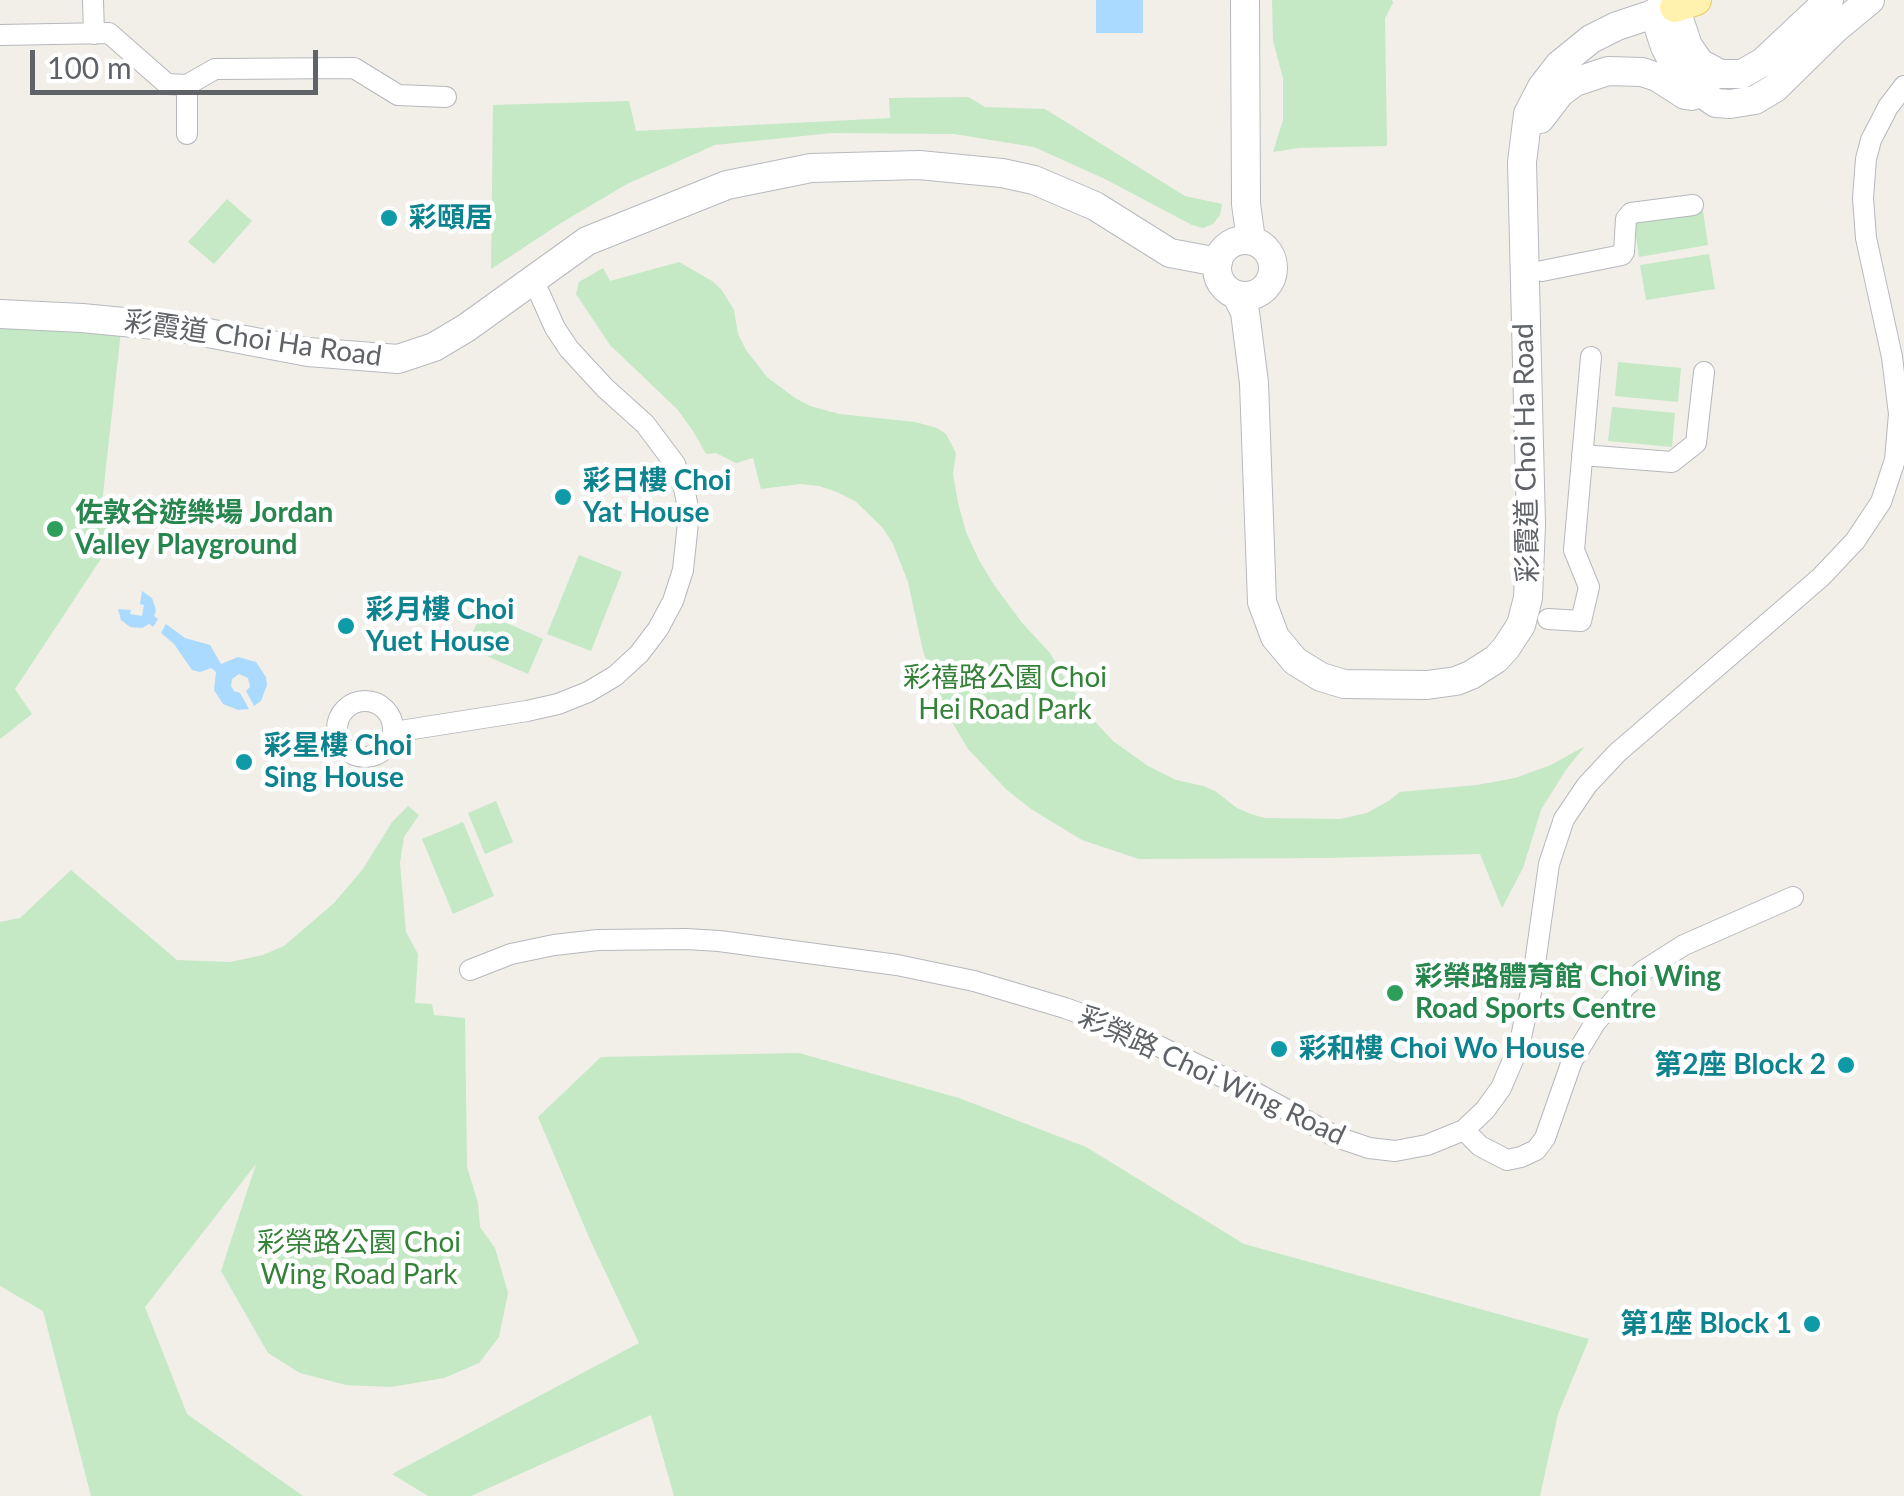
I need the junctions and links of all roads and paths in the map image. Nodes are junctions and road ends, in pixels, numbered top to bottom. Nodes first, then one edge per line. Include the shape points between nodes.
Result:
1 (94, 0) edge
2 (1245, 0) edge
3 (1829, 0) edge
4 (1870, 0) edge
5 (1675, 7) edge
6 (94, 34) junction
7 (0, 35) edge
8 (187, 86) junction
9 (1904, 86) edge
10 (446, 97) dead end
11 (1716, 103) junction
12 (187, 134) dead end
13 (1522, 162) junction
14 (1693, 205) dead end
15 (1251, 240) junction
16 (1218, 262) junction
17 (1542, 271) dead end
18 (533, 279) junction
19 (1238, 296) junction
20 (0, 314) edge
21 (1591, 357) dead end
22 (1704, 372) dead end
23 (1582, 455) junction
24 (1548, 619) dead end
25 (394, 732) dead end
26 (1793, 897) dead end
27 (470, 970) dead end
28 (1464, 1130) junction

1 - 6 street
2 - 15 street
3 - 5 street via 1762,62 1731,75 1693,56
4 - 11 street via 1766,94
5 - 11 street via 1665,47 1680,74
5 - 13 street, 彩霞道 Choi Ha Road via 1604,32 1559,65 1528,114
6 - 7 street
6 - 8 street via 109,34 167,84
8 - 10 street via 215,69 354,68 398,95
8 - 12 street
9 - 28 street, 彩榮路 Choi Wing Road via 1872,140 1862,198 1899,414 1895,460 1881,502 1821,578 1616,753 1564,819 1549,864 1519,1046 1500,1088
11 - 13 street via 1642,72 1588,76 1548,106
13 - 19 street, 彩霞道 Choi Ha Road via 1528,598 1506,648 1471,675 1427,685 1344,684 1295,661 1274,636 1262,602 1254,383
14 - 17 street via 1630,213 1622,255
15 - 16 street via 1230,244
15 - 19 street via 1267,249 1274,272 1261,292
16 - 18 street, 彩霞道 Choi Ha Road via 1170,252 1095,206 1034,180 941,167 844,167 727,185 587,242
16 - 19 street, 彩霞道 Choi Ha Road via 1219,280
18 - 20 street, 彩霞道 Choi Ha Road via 434,347 398,359 308,352 176,326
18 - 25 street via 569,350 645,424 675,464 688,513 683,570 658,629 639,654 588,692 558,704
21 - 23 street
22 - 23 street via 1696,443 1672,462
23 - 24 street via 1574,550 1589,587 1582,621
26 - 28 street via 1694,940 1626,986 1572,1061 1536,1150 1507,1160
27 - 28 street, 彩榮路 Choi Wing Road via 554,945 633,939 718,941 897,965 974,981 1123,1029 1369,1148 1427,1145

